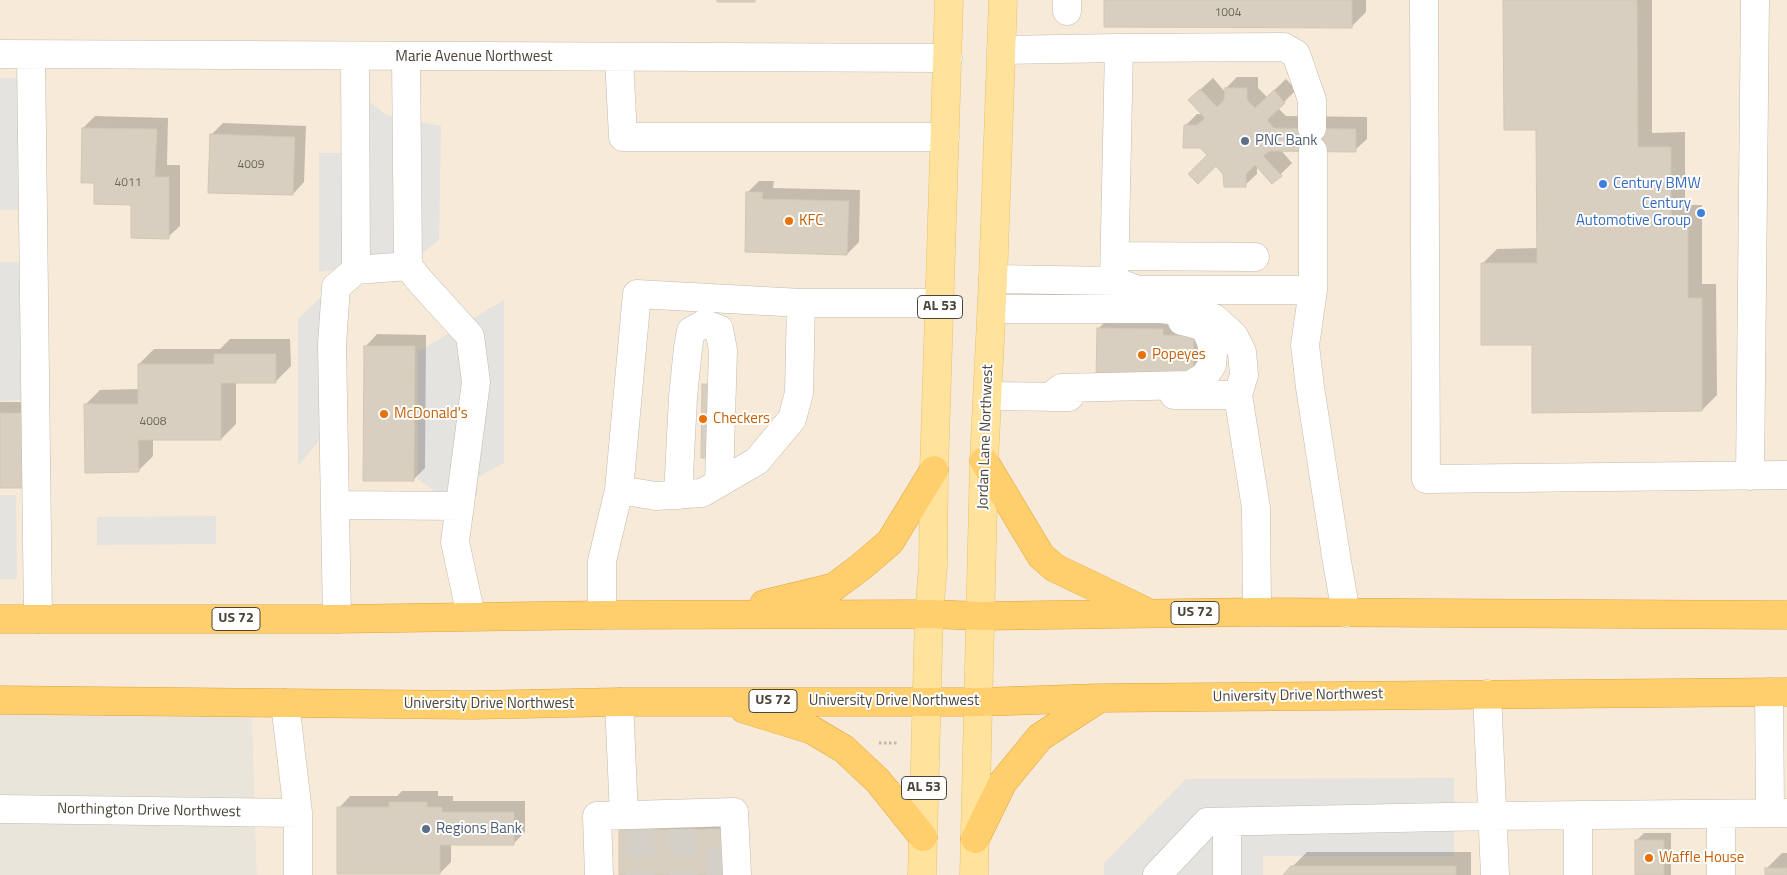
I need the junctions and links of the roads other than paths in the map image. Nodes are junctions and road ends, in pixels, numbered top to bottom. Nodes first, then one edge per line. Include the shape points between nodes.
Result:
1 (949, 0) edge
2 (1003, 0) edge
3 (1424, 0) edge
4 (1756, 0) edge
5 (1120, 48) junction
6 (1001, 50) junction
7 (0, 54) edge
8 (31, 54) junction
9 (355, 56) junction
10 (406, 56) junction
11 (619, 58) junction
12 (948, 58) junction
13 (945, 137) junction
14 (1256, 257) dead end
15 (408, 266) junction
16 (1114, 268) junction
17 (356, 270) junction
18 (993, 279) junction
19 (1313, 290) junction
20 (706, 298) junction
21 (801, 303) junction
22 (940, 303) junction
23 (1037, 308) junction
24 (992, 309) junction
25 (704, 324) junction
26 (1238, 395) junction
27 (988, 396) junction
28 (1050, 397) junction
29 (984, 461) junction
30 (934, 470) junction
31 (1787, 475) edge
32 (1750, 476) junction
33 (719, 483) junction
34 (619, 490) junction
35 (678, 494) junction
36 (335, 505) junction
37 (460, 506) junction
38 (1257, 612) junction
39 (1149, 613) junction
40 (1346, 613) junction
41 (929, 614) junction
42 (1787, 614) edge
43 (602, 615) junction
44 (723, 615) junction
45 (471, 616) junction
46 (981, 616) junction
47 (0, 619) edge
48 (38, 619) junction
49 (338, 619) junction
50 (1778, 692) edge
51 (1487, 694) junction
52 (1100, 698) junction
53 (0, 700) edge
54 (927, 701) junction
55 (619, 702) junction
56 (718, 702) junction
57 (979, 702) junction
58 (285, 704) junction
59 (0, 809) edge
60 (298, 813) junction
61 (1778, 813) edge
62 (1721, 814) junction
63 (1578, 815) junction
64 (1492, 816) junction
65 (635, 820) junction
66 (1227, 822) junction
67 (923, 836) junction
68 (975, 839) junction
69 (298, 875) edge
70 (598, 875) edge
71 (737, 875) edge
72 (922, 875) edge
73 (974, 875) edge
74 (1157, 875) edge
75 (1227, 875) edge
76 (1495, 875) edge
77 (1578, 875) edge
78 (1721, 875) edge

1 - 12 main road, AL 53
2 - 6 main road, Jordan Lane Northwest
3 - 32 street via 1426,479
4 - 32 street
5 - 6 street
5 - 16 street
5 - 19 street via 1284,47 1296,54 1312,100
6 - 18 main road, Jordan Lane Northwest
7 - 8 street, Marie Avenue Northwest
8 - 9 street, Marie Avenue Northwest
8 - 48 street
9 - 10 street, Marie Avenue Northwest
9 - 17 street
10 - 11 street, Marie Avenue Northwest
10 - 15 street
11 - 12 street, Marie Avenue Northwest
11 - 13 street via 623,137
12 - 13 main road, AL 53
13 - 22 main road, AL 53
14 - 16 street
15 - 17 street
15 - 37 street via 470,336 476,382
16 - 18 street
16 - 19 street via 1138,290
17 - 36 street via 336,286 332,344
18 - 24 main road, Jordan Lane Northwest
19 - 40 street via 1305,345
20 - 21 street
20 - 25 street
20 - 34 street via 637,294
21 - 22 street
21 - 33 street via 799,393 792,419 757,461
22 - 30 main road, AL 53
23 - 24 street
23 - 26 street via 1161,309 1214,318 1234,336 1242,352 1244,375
23 - 28 street via 1058,320 1183,321 1206,330 1213,354 1212,365 1204,377 1190,386 1061,388
24 - 27 main road, Jordan Lane Northwest
25 - 33 street via 718,329 723,350
25 - 35 street via 691,331 688,348
26 - 28 street
26 - 38 street via 1256,508
27 - 28 street
27 - 29 main road, Jordan Lane Northwest
29 - 39 highway via 1040,556 1055,568
29 - 46 main road, Jordan Lane Northwest
30 - 41 main road, AL 53
30 - 44 highway via 890,542 834,587
31 - 32 street
33 - 35 street via 702,493
34 - 35 street via 656,496
34 - 43 street via 602,561
36 - 37 street
36 - 49 street
37 - 45 street via 455,542
38 - 39 highway, US 72
38 - 40 highway, US 72
39 - 46 highway, US 72
40 - 42 highway, US 72
41 - 44 highway, US 72
41 - 46 highway, US 72
41 - 54 main road, AL 53
43 - 44 highway, US 72
43 - 45 highway, US 72
45 - 49 highway, US 72
46 - 57 main road, Jordan Lane Northwest
47 - 48 highway, US 72
48 - 49 highway, US 72
50 - 51 highway, University Drive Northwest / US 72
50 - 61 street
51 - 52 highway, University Drive Northwest / US 72
51 - 64 street
52 - 57 highway, University Drive Northwest / US 72
52 - 68 highway via 1040,737 1003,782
53 - 58 highway, University Drive Northwest / US 72
54 - 56 highway, University Drive Northwest / US 72
54 - 57 highway, University Drive Northwest / US 72
54 - 67 main road, AL 53
55 - 56 highway, University Drive Northwest / US 72
55 - 58 highway, University Drive Northwest / US 72
55 - 65 street
56 - 67 highway via 812,730 844,749 878,781
57 - 68 main road, Jordan Lane Northwest
58 - 60 street
59 - 60 street, Northington Drive Northwest
60 - 69 street
61 - 62 street
62 - 63 street
62 - 78 street
63 - 64 street
63 - 77 street
64 - 66 street
64 - 76 street
65 - 70 street via 597,816
65 - 71 street via 720,820 734,812
66 - 74 street via 1207,822
66 - 75 street
67 - 72 main road, AL 53
68 - 73 main road, Jordan Lane Northwest

